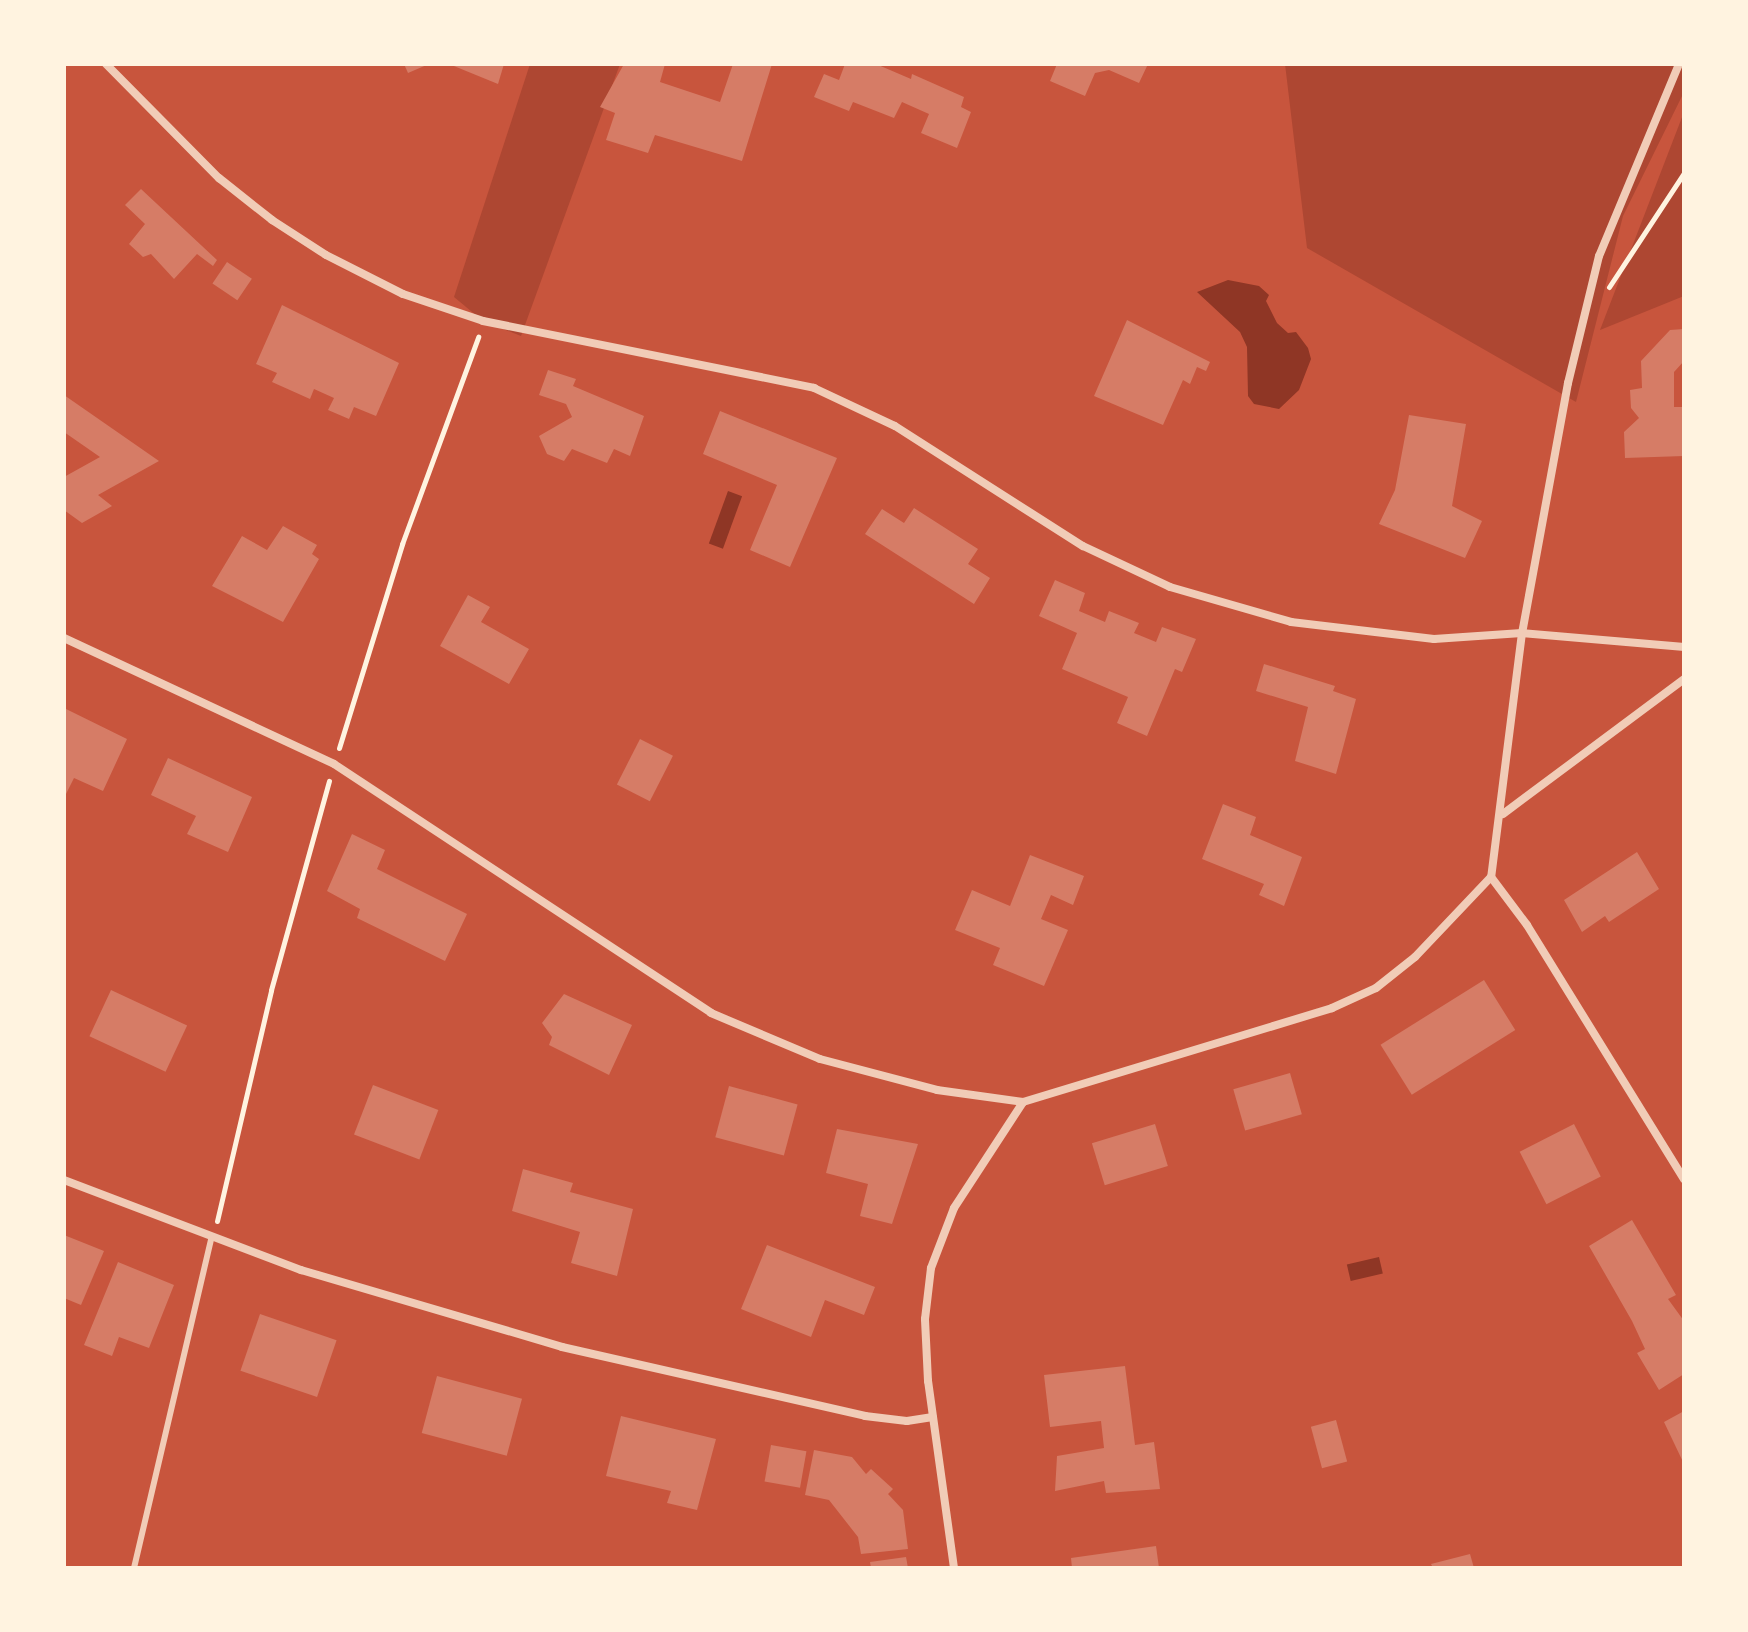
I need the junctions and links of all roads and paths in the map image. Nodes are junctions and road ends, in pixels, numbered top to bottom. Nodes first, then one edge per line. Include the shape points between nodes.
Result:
1 (106, 64) edge
2 (1679, 64) edge
3 (1684, 173) edge
4 (1585, 310) junction
5 (1522, 633) junction
6 (64, 638) edge
7 (1684, 647) edge
8 (1684, 679) edge
9 (1503, 814) junction
10 (1491, 877) junction
11 (1023, 1102) junction
12 (1684, 1179) edge
13 (64, 1180) edge
14 (211, 1239) junction
15 (933, 1417) junction
16 (134, 1568) edge
17 (954, 1568) edge

1 - 5 street via 219,178 272,220 403,294 483,321 775,376 814,388 895,426 1083,546 1208,600 1291,622 1434,639
2 - 4 street via 1624,190
3 - 4 path via 1616,281
4 - 5 street
5 - 7 street
5 - 9 street
6 - 11 street via 334,764 711,1013 820,1059 937,1090
8 - 9 street
9 - 10 street
10 - 11 street via 1415,957 1376,988 1332,1008
10 - 12 street via 1527,925
11 - 15 street via 954,1208 931,1268 925,1319
13 - 14 street
14 - 15 street via 385,1297 562,1347 865,1416
14 - 16 lane
15 - 17 street

